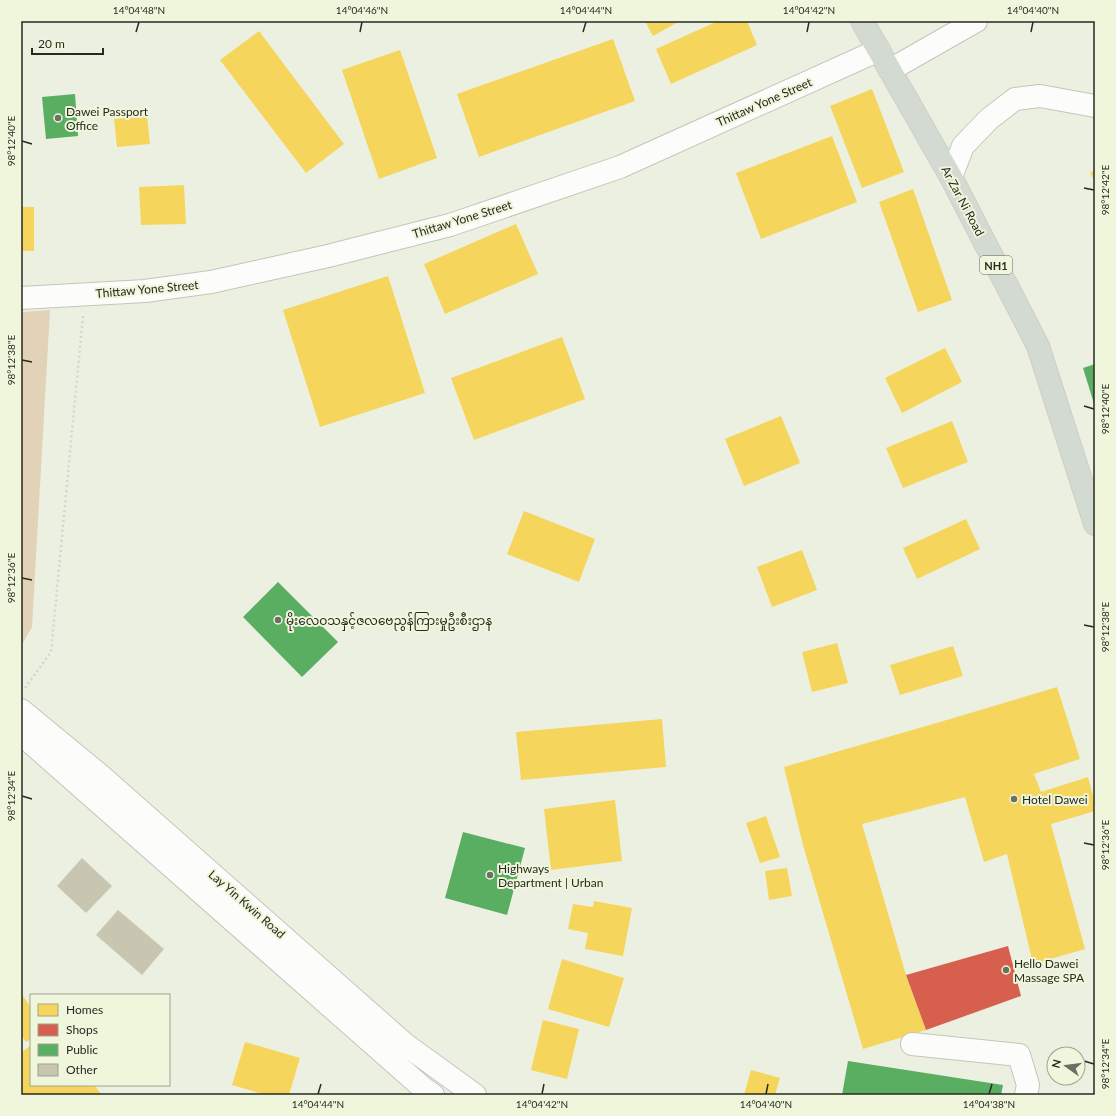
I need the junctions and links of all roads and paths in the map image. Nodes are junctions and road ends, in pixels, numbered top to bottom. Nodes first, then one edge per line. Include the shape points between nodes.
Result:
1 (862, 21) edge
2 (976, 21) edge
3 (879, 50) junction
4 (890, 70) junction
5 (1095, 106) edge
6 (951, 177) junction
7 (85, 294) junction
8 (21, 298) edge
9 (1095, 524) edge
10 (21, 693) edge
11 (21, 710) edge
12 (21, 734) edge
13 (912, 1044) dead end
14 (433, 1095) edge
15 (475, 1095) edge
16 (1026, 1095) edge

1 - 3 highway, Ar Zar Ni Road / NH1
2 - 4 street
3 - 4 highway, Ar Zar Ni Road / NH1
3 - 7 street, Thittaw Yone Street via 620,167 450,225 211,282 145,291
4 - 6 highway, Ar Zar Ni Road / NH1
5 - 6 street via 1040,96 1015,99 963,146
6 - 9 highway, Ar Zar Ni Road / NH1 via 1038,346
7 - 8 street, Thittaw Yone Street
7 - 10 path via 51,652
11 - 15 street, Lay Yin Kwin Road via 100,775 406,1045
12 - 14 street, Lay Yin Kwin Road via 360,1034
13 - 16 street via 1019,1055 1028,1085

